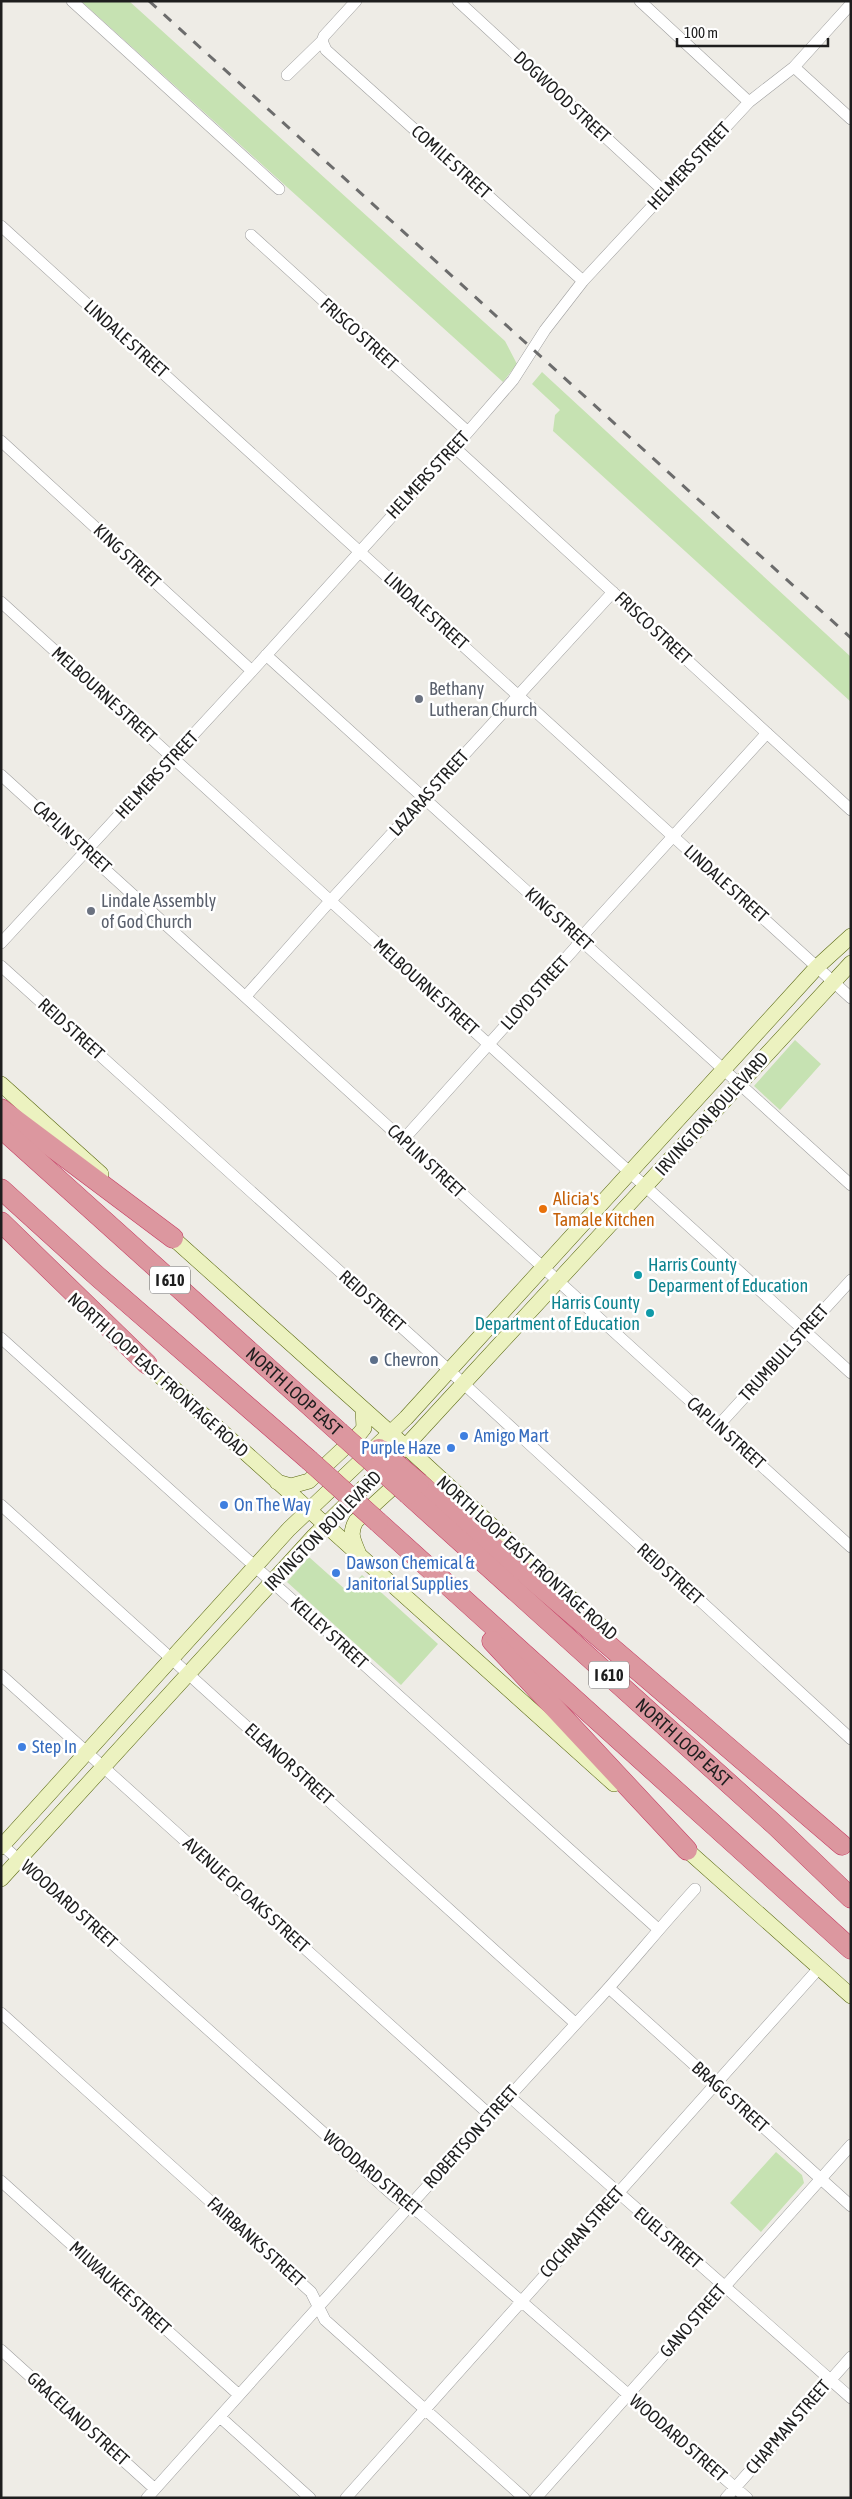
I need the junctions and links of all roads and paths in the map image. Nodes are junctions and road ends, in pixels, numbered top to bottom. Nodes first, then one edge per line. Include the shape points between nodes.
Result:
1 (72, 1) edge
2 (356, 1) edge
3 (458, 1) edge
4 (640, 1) edge
5 (851, 4) edge
6 (322, 41) junction
7 (794, 67) junction
8 (287, 76) dead end
9 (749, 102) junction
10 (851, 119) edge
11 (279, 189) dead end
12 (666, 192) junction
13 (1, 226) edge
14 (252, 235) dead end
15 (583, 280) junction
16 (468, 432) junction
17 (1, 441) edge
18 (454, 447) junction
19 (359, 550) junction
20 (613, 592) junction
21 (1, 602) edge
22 (266, 655) junction
23 (252, 671) junction
24 (518, 694) junction
25 (767, 733) junction
26 (173, 757) junction
27 (1, 775) edge
28 (425, 798) junction
29 (851, 810) edge
30 (673, 836) junction
31 (87, 851) junction
32 (330, 901) junction
33 (851, 936) edge
34 (581, 939) junction
35 (1, 943) edge
36 (851, 963) edge
37 (1, 966) edge
38 (817, 967) junction
39 (832, 981) junction
40 (246, 996) junction
41 (851, 998) edge
42 (490, 1044) junction
43 (724, 1070) junction
44 (1, 1084) edge
45 (740, 1084) junction
46 (1, 1109) edge
47 (1, 1128) edge
48 (403, 1140) junction
49 (631, 1173) junction
50 (851, 1185) edge
51 (646, 1188) junction
52 (1, 1189) edge
53 (1, 1222) edge
54 (1, 1234) edge
55 (173, 1238) junction
56 (544, 1269) junction
57 (851, 1280) edge
58 (558, 1282) junction
59 (804, 1331) junction
60 (1, 1338) edge
61 (147, 1364) junction
62 (449, 1371) junction
63 (851, 1374) edge
64 (463, 1385) junction
65 (351, 1421) junction
66 (718, 1426) junction
67 (390, 1433) junction
68 (406, 1447) junction
69 (441, 1480) junction
70 (278, 1482) junction
71 (414, 1489) junction
72 (1, 1505) edge
73 (309, 1511) junction
74 (326, 1525) junction
75 (399, 1540) junction
76 (851, 1547) edge
77 (360, 1556) junction
78 (256, 1567) junction
79 (272, 1582) junction
80 (172, 1659) junction
81 (188, 1674) junction
82 (1, 1675) edge
83 (851, 1739) edge
84 (87, 1753) junction
85 (104, 1767) junction
86 (776, 1826) junction
87 (2, 1845) edge
88 (846, 1849) edge
89 (687, 1850) junction
90 (19, 1860) junction
91 (1, 1879) edge
92 (851, 1883) edge
93 (695, 1889) dead end
94 (851, 1898) edge
95 (826, 1926) junction
96 (658, 1929) junction
97 (851, 1949) edge
98 (851, 1959) edge
99 (820, 1967) junction
100 (609, 1988) junction
101 (851, 1996) edge
102 (1, 2012) edge
103 (575, 2023) junction
104 (715, 2083) junction
105 (509, 2096) junction
106 (491, 2116) junction
107 (851, 2145) edge
108 (820, 2179) junction
109 (1, 2181) edge
110 (617, 2193) junction
111 (409, 2206) junction
112 (851, 2206) edge
113 (724, 2287) junction
114 (520, 2300) junction
115 (317, 2307) junction
116 (1, 2350) edge
117 (851, 2357) edge
118 (831, 2379) junction
119 (239, 2395) junction
120 (628, 2395) junction
121 (851, 2398) edge
122 (424, 2409) junction
123 (220, 2416) junction
124 (735, 2488) junction
125 (151, 2493) edge
126 (310, 2498) edge
127 (346, 2498) edge
128 (524, 2498) edge
129 (536, 2498) edge
130 (726, 2498) edge
131 (747, 2498) edge

1 - 11 street
2 - 6 street
3 - 12 street, DOGWOOD STREET
4 - 9 street
5 - 7 street, HELMERS STREET
6 - 8 street
6 - 15 street, COMILE STREET via 326,50
7 - 9 street, HELMERS STREET
7 - 10 street
9 - 12 street, HELMERS STREET
12 - 15 street, HELMERS STREET
13 - 19 street, LINDALE STREET
14 - 16 street, FRISCO STREET
15 - 16 street, HELMERS STREET via 513,380
16 - 18 street, HELMERS STREET
17 - 23 street, KING STREET
18 - 19 street, HELMERS STREET
18 - 20 street, FRISCO STREET
19 - 22 street, HELMERS STREET
19 - 24 street, LINDALE STREET
20 - 24 street, LAZARAS STREET
20 - 25 street, FRISCO STREET
21 - 26 street, MELBOURNE STREET
22 - 23 street, HELMERS STREET
22 - 28 street, KING STREET
23 - 26 street, HELMERS STREET
24 - 28 street, LAZARAS STREET
24 - 30 street, LINDALE STREET
25 - 29 street, FRISCO STREET
25 - 30 street, LLOYD STREET
26 - 31 street, HELMERS STREET
26 - 32 street, MELBOURNE STREET
27 - 31 street, CAPLIN STREET
28 - 32 street, LAZARAS STREET
28 - 34 street, KING STREET
30 - 34 street, LLOYD STREET
30 - 38 street, LINDALE STREET
31 - 35 street, HELMERS STREET
31 - 40 street, CAPLIN STREET
32 - 40 street, LAZARAS STREET
32 - 42 street, MELBOURNE STREET
33 - 38 main road, IRVINGTON BOULEVARD
34 - 42 street, LLOYD STREET
34 - 43 street, KING STREET
36 - 39 main road, IRVINGTON BOULEVARD
37 - 62 street, REID STREET
38 - 39 street, LINDALE STREET
38 - 43 main road, IRVINGTON BOULEVARD
39 - 41 street, LINDALE STREET
39 - 45 main road, IRVINGTON BOULEVARD
40 - 48 street, CAPLIN STREET
42 - 48 street, LLOYD STREET
42 - 49 street, MELBOURNE STREET
43 - 45 street, KING STREET
43 - 49 main road, IRVINGTON BOULEVARD
44 - 55 main road, NORTH LOOP EAST FRONTAGE ROAD
45 - 50 street, KING STREET
45 - 51 main road, IRVINGTON BOULEVARD
46 - 55 highway
47 - 65 highway, NORTH LOOP EAST / I 610 via 309,1406
48 - 56 street, CAPLIN STREET
49 - 51 street, MELBOURNE STREET
49 - 56 main road, IRVINGTON BOULEVARD
51 - 58 main road, IRVINGTON BOULEVARD
51 - 59 street, MELBOURNE STREET
52 - 75 highway, I 610, bridge
53 - 61 highway
54 - 61 main road, NORTH LOOP EAST FRONTAGE ROAD
55 - 65 main road, NORTH LOOP EAST FRONTAGE ROAD
56 - 58 street, CAPLIN STREET
56 - 62 main road, IRVINGTON BOULEVARD
57 - 59 street, TRUMBULL STREET
58 - 64 main road, IRVINGTON BOULEVARD
58 - 66 street, CAPLIN STREET
59 - 63 street, MELBOURNE STREET
59 - 66 street, TRUMBULL STREET
60 - 78 street, KELLEY STREET
61 - 70 main road, NORTH LOOP EAST FRONTAGE ROAD
62 - 64 street, REID STREET
62 - 67 main road, IRVINGTON BOULEVARD
64 - 68 main road, IRVINGTON BOULEVARD
64 - 83 street, REID STREET
65 - 67 main road, NORTH LOOP EAST FRONTAGE ROAD
65 - 70 main road via 364,1428 309,1481 291,1486
65 - 71 highway, NORTH LOOP EAST / I 610, bridge
66 - 76 street, CAPLIN STREET
67 - 68 main road, NORTH LOOP EAST FRONTAGE ROAD
67 - 73 main road, IRVINGTON BOULEVARD
68 - 69 main road, NORTH LOOP EAST FRONTAGE ROAD
68 - 74 main road, IRVINGTON BOULEVARD
69 - 77 main road via 424,1472 406,1475 356,1521 351,1530
69 - 88 main road, NORTH LOOP EAST FRONTAGE ROAD
70 - 73 main road, NORTH LOOP EAST FRONTAGE ROAD
71 - 86 highway, NORTH LOOP EAST / I 610
71 - 88 highway
72 - 80 street, ELEANOR STREET
73 - 74 main road, NORTH LOOP EAST FRONTAGE ROAD
73 - 78 main road, IRVINGTON BOULEVARD
74 - 77 main road, NORTH LOOP EAST FRONTAGE ROAD
74 - 79 main road, IRVINGTON BOULEVARD
75 - 89 highway
75 - 95 highway, I 610
77 - 89 main road, NORTH LOOP EAST FRONTAGE ROAD
78 - 79 street, KELLEY STREET
78 - 80 main road, IRVINGTON BOULEVARD
79 - 81 main road, IRVINGTON BOULEVARD
79 - 96 street, KELLEY STREET
80 - 81 street, ELEANOR STREET
80 - 84 main road, IRVINGTON BOULEVARD
81 - 85 main road, IRVINGTON BOULEVARD
81 - 103 street, ELEANOR STREET
82 - 84 street, AVENUE OF OAKS STREET
84 - 85 street, AVENUE OF OAKS STREET
84 - 87 main road, IRVINGTON BOULEVARD
85 - 90 main road, IRVINGTON BOULEVARD
85 - 106 street, AVENUE OF OAKS STREET
86 - 92 highway
86 - 94 highway, NORTH LOOP EAST / I 610
87 - 90 street, WOODARD STREET
89 - 99 main road, NORTH LOOP EAST FRONTAGE ROAD
90 - 91 main road, IRVINGTON BOULEVARD
90 - 111 street, WOODARD STREET via 395,2197
93 - 96 street, ROBERTSON STREET
95 - 97 highway, I 610
95 - 98 highway
96 - 100 street, ROBERTSON STREET
99 - 101 main road, NORTH LOOP EAST FRONTAGE ROAD
99 - 104 street, COCHRAN STREET
100 - 103 street, ROBERTSON STREET
100 - 104 street, BRAGG STREET
102 - 115 street, FAIRBANKS STREET via 311,2292
103 - 105 street, ROBERTSON STREET
104 - 108 street, BRAGG STREET
104 - 110 street, COCHRAN STREET
105 - 106 street, ROBERTSON STREET
105 - 110 street, EUEL STREET
106 - 111 street, ROBERTSON STREET
107 - 108 street, GANO STREET
108 - 112 street, BRAGG STREET
108 - 113 street, GANO STREET
109 - 119 street, MILWAUKEE STREET
110 - 113 street, EUEL STREET
110 - 114 street, COCHRAN STREET
111 - 114 street, WOODARD STREET
111 - 115 street, ROBERTSON STREET
113 - 118 street, EUEL STREET
113 - 120 street, GANO STREET
114 - 120 street, WOODARD STREET
114 - 122 street, COCHRAN STREET
115 - 119 street, ROBERTSON STREET
115 - 122 street, FAIRBANKS STREET via 325,2320
116 - 125 street, GRACELAND STREET
117 - 118 street, CHAPMAN STREET
118 - 121 street, EUEL STREET
118 - 124 street, CHAPMAN STREET
119 - 123 street, ROBERTSON STREET
120 - 124 street, WOODARD STREET
120 - 129 street, GANO STREET
122 - 127 street, COCHRAN STREET
122 - 128 street, FAIRBANKS STREET
123 - 125 street, ROBERTSON STREET
123 - 126 street
124 - 130 street, CHAPMAN STREET
124 - 131 street, WOODARD STREET

